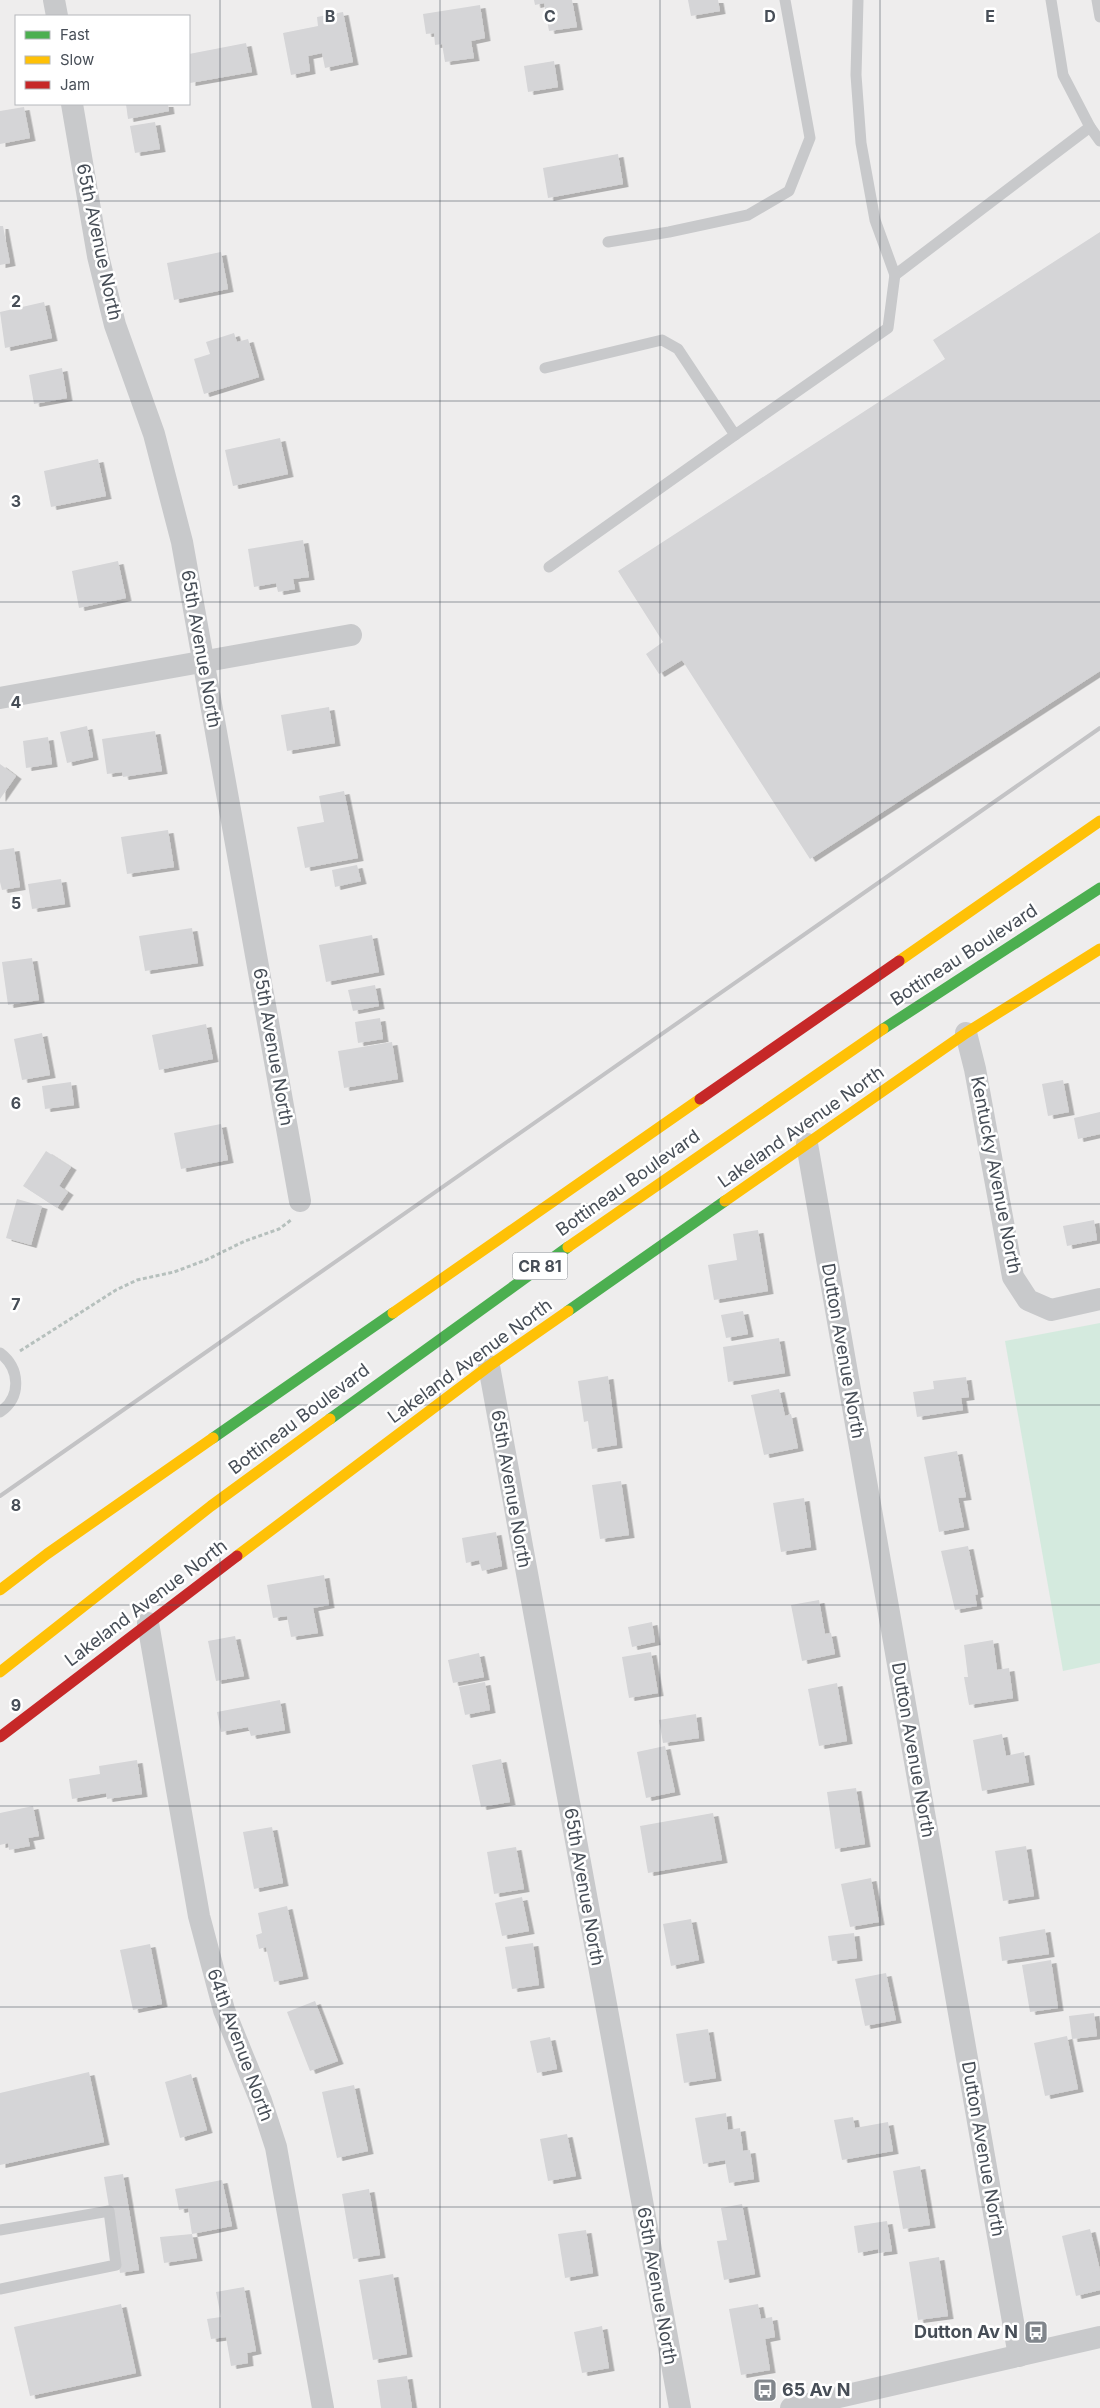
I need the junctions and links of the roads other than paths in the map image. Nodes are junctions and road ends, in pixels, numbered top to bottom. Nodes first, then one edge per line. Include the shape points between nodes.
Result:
1 (54, 0) edge
2 (785, 0) edge
3 (858, 0) edge
4 (1051, 0) edge
5 (1097, 0) edge
6 (57, 15) edge
7 (1100, 17) edge
8 (72, 105) edge
9 (1090, 127) junction
10 (1100, 141) edge
11 (608, 242) dead end
12 (895, 274) junction
13 (545, 368) dead end
14 (734, 435) junction
15 (549, 568) dead end
16 (351, 635) dead end
17 (204, 662) junction
18 (0, 698) edge
19 (1100, 821) edge
20 (1100, 888) edge
21 (1100, 949) edge
22 (966, 1033) junction
23 (807, 1144) junction
24 (300, 1201) road end
25 (1100, 1299) edge
26 (4, 1356) edge
27 (489, 1366) junction
28 (0, 1412) edge
29 (0, 1590) edge
30 (148, 1623) junction
31 (0, 1672) edge
32 (0, 1738) edge
33 (0, 2230) edge
34 (0, 2288) edge
35 (1100, 2337) edge
36 (1019, 2356) junction
37 (323, 2408) edge
38 (680, 2408) edge
39 (791, 2408) edge

1 - 6 street
2 - 11 lane via 810,138 789,192 748,215
3 - 12 lane via 856,76 861,143 874,220
4 - 9 lane via 1063,75
5 - 7 lane
8 - 17 street, 65th Avenue North via 98,256 116,325 169,484
9 - 10 lane
9 - 12 lane
12 - 14 lane via 888,328
13 - 14 lane via 662,340 678,349
14 - 15 lane
16 - 17 street
17 - 18 street
17 - 24 street, 65th Avenue North
19 - 29 main road, Bottineau Boulevard / CR 81 via 47,1554
20 - 31 main road, Bottineau Boulevard / CR 81 via 884,1028 496,1297 211,1506
21 - 22 main road, Lakeland Avenue North
22 - 23 main road, Lakeland Avenue North
22 - 25 street, Kentucky Avenue North via 1013,1277 1028,1300 1051,1310
23 - 27 main road, Lakeland Avenue North
23 - 36 street, Dutton Avenue North
26 - 28 lane via 16,1378 16,1393 7,1408
27 - 30 main road, Lakeland Avenue North
27 - 38 street, 65th Avenue North
30 - 32 main road, Lakeland Avenue North
30 - 37 street, 64th Avenue North via 199,1916 224,2010 276,2147
33 - 34 lane via 109,2211 116,2265
35 - 36 street
36 - 39 street

